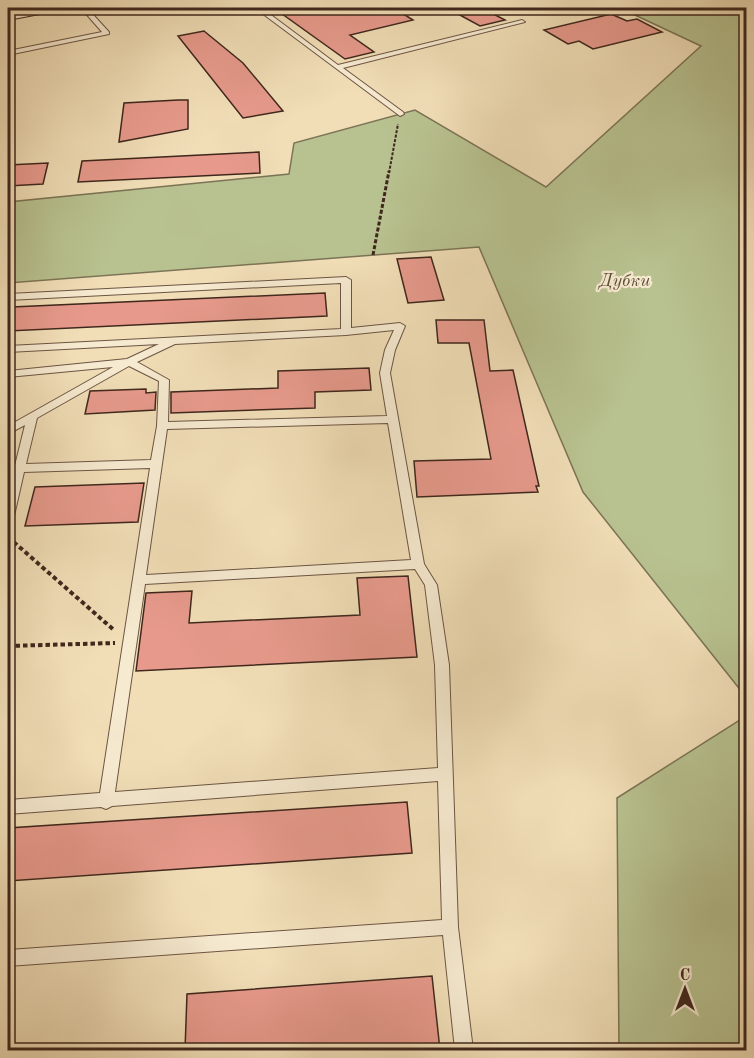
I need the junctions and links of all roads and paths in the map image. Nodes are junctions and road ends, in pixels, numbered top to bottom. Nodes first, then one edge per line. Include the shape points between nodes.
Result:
1 (44, 8) edge
2 (84, 8) edge
3 (277, 8) edge
4 (261, 9) edge
5 (8, 15) edge
6 (522, 22) dead end
7 (8, 53) edge
8 (337, 67) junction
9 (400, 114) joint
10 (373, 255) dead end
11 (8, 297) edge
12 (346, 332) junction
13 (177, 340) junction
14 (8, 349) edge
15 (129, 362) junction
16 (8, 374) edge
17 (32, 417) junction
18 (394, 418) junction
19 (162, 426) junction
20 (8, 430) edge
21 (156, 464) junction
22 (19, 468) junction
23 (8, 516) edge
24 (8, 537) edge
25 (418, 564) junction
26 (139, 580) junction
27 (130, 643) junction
28 (8, 646) edge
29 (444, 774) junction
30 (106, 802) junction
31 (8, 807) edge
32 (450, 927) junction
33 (8, 958) edge
34 (464, 1050) edge

1 - 5 street
2 - 7 lane via 107,33
3 - 4 lane
4 - 8 lane
6 - 8 lane
8 - 9 lane
9 - 10 path
11 - 12 lane via 346,280
12 - 13 lane
12 - 18 lane via 400,326 385,373
13 - 14 lane
13 - 15 lane
15 - 16 lane
15 - 17 lane
15 - 19 lane via 164,380
17 - 20 lane
17 - 22 lane
18 - 19 lane
18 - 25 lane
19 - 21 lane
21 - 22 lane
21 - 26 lane
22 - 23 lane
24 - 27 path
25 - 26 lane
25 - 29 lane via 431,585 442,665
26 - 27 lane
27 - 28 path
27 - 30 lane
29 - 30 lane
29 - 32 lane
30 - 31 lane
32 - 33 lane
32 - 34 lane

